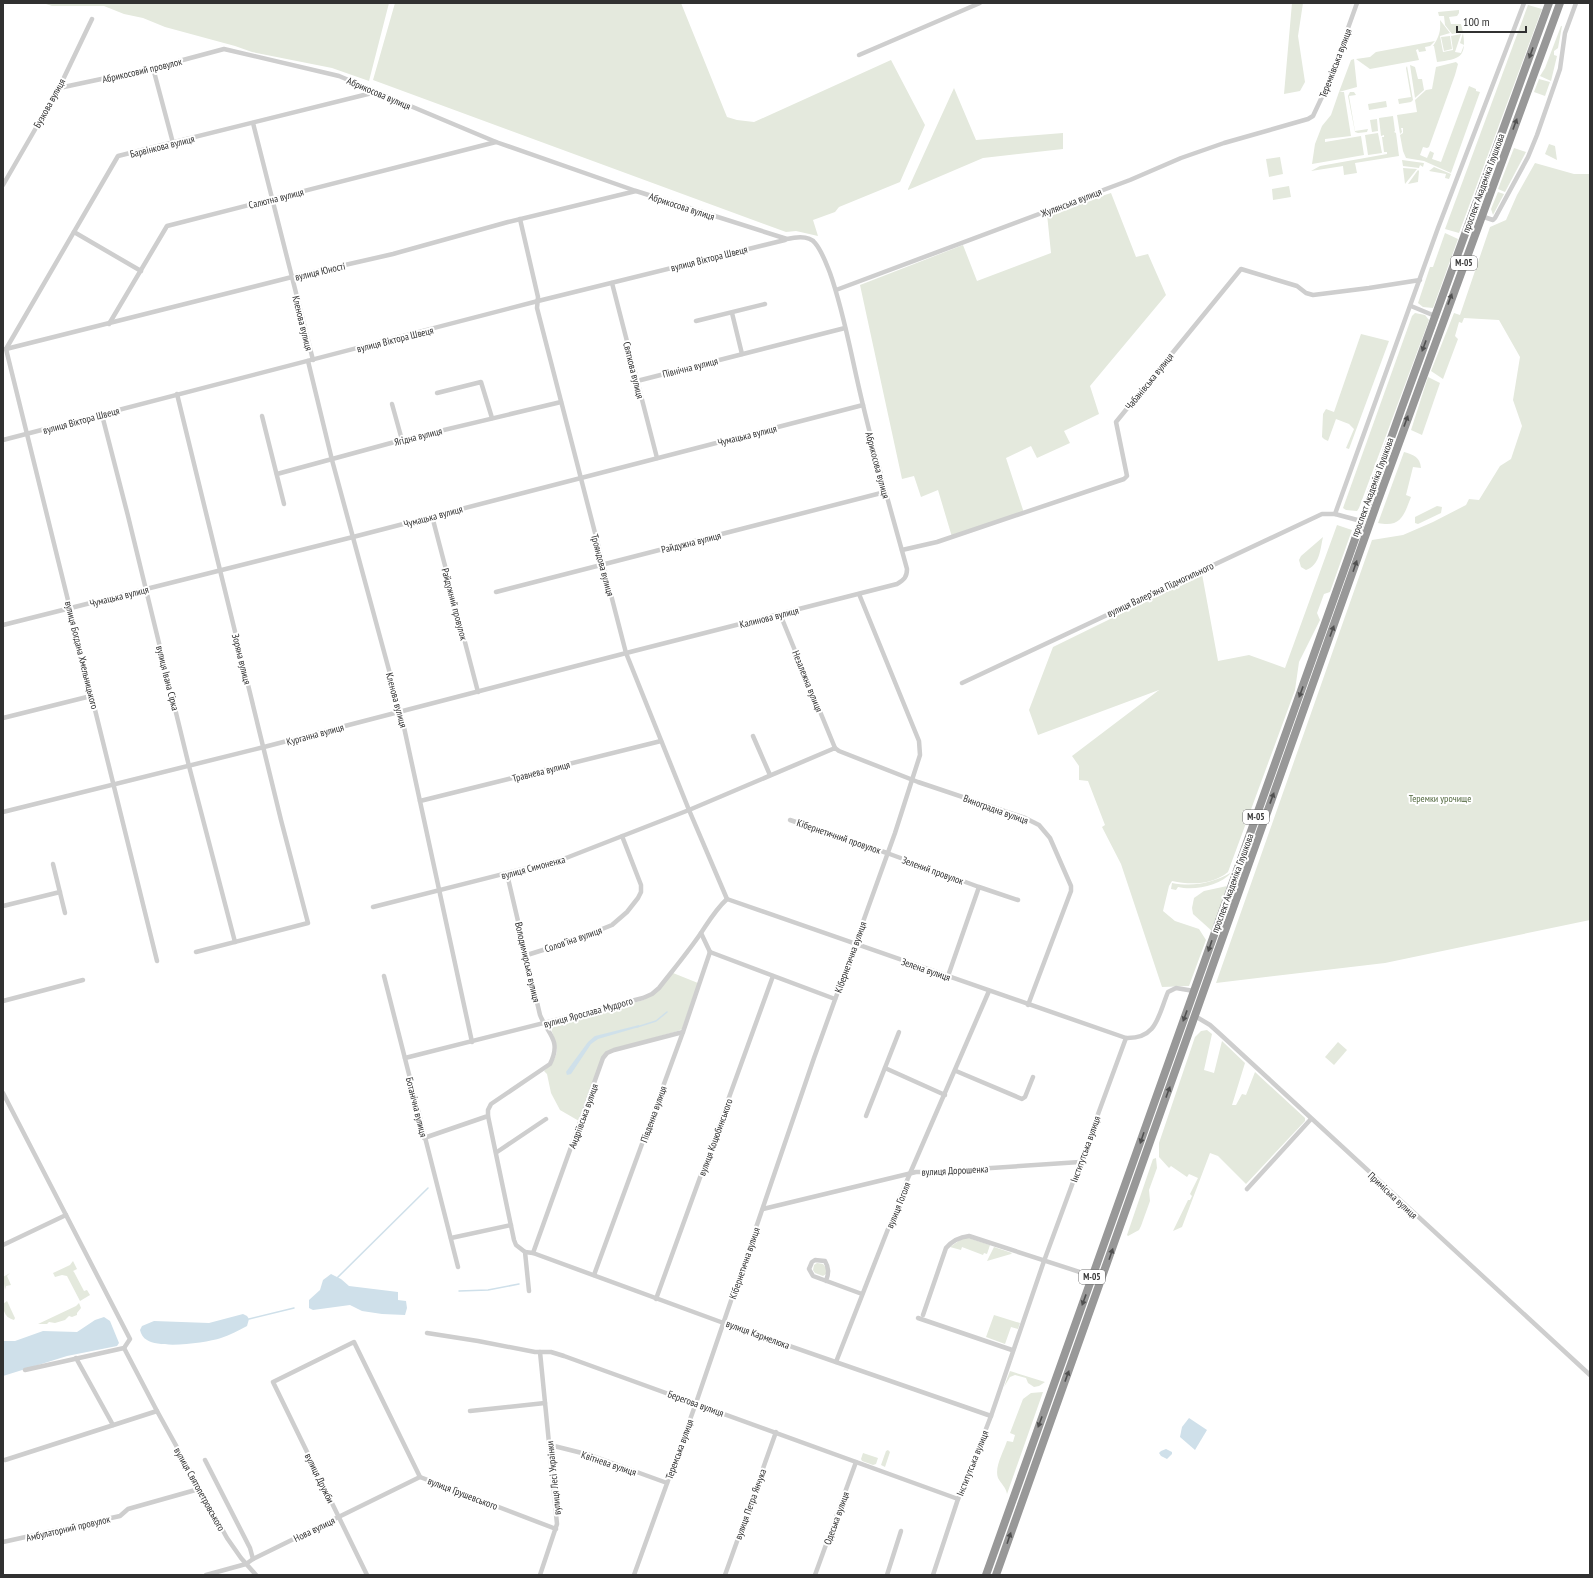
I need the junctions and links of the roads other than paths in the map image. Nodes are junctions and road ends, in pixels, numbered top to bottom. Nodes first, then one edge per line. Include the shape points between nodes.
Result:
1 (980, 3) edge
2 (1357, 3) edge
3 (1524, 3) edge
4 (1550, 3) edge
5 (1560, 3) edge
6 (1576, 3) edge
7 (92, 18) dead end
8 (224, 49) joint
9 (859, 55) dead end
10 (153, 68) junction
11 (59, 88) junction
12 (376, 92) junction
13 (1308, 119) joint
14 (253, 123) junction
15 (496, 142) junction
16 (173, 143) junction
17 (3, 185) edge
18 (636, 191) junction
19 (271, 199) junction
20 (1481, 216) junction
21 (520, 219) junction
22 (74, 232) junction
23 (787, 239) junction
24 (141, 272) junction
25 (292, 277) junction
26 (1420, 280) junction
27 (612, 283) junction
28 (836, 290) junction
29 (538, 301) junction
30 (765, 304) dead end
31 (1411, 306) junction
32 (732, 312) junction
33 (1435, 316) junction
34 (696, 321) dead end
35 (109, 324) junction
36 (845, 328) junction
37 (4, 350) edge
38 (742, 354) junction
39 (311, 361) junction
40 (637, 381) junction
41 (437, 393) dead end
42 (177, 394) junction
43 (561, 402) junction
44 (392, 404) dead end
45 (863, 405) junction
46 (102, 414) junction
47 (262, 416) dead end
48 (492, 418) junction
49 (27, 434) junction
50 (3, 440) edge
51 (402, 440) junction
52 (657, 458) junction
53 (332, 460) junction
54 (277, 474) junction
55 (580, 478) junction
56 (885, 492) junction
57 (284, 504) dead end
58 (1335, 514) junction
59 (432, 516) junction
60 (1361, 521) junction
61 (353, 537) junction
62 (902, 550) junction
63 (603, 565) junction
64 (220, 571) junction
65 (907, 574) joint
66 (146, 590) junction
67 (496, 592) dead end
68 (859, 594) junction
69 (70, 608) junction
70 (780, 614) junction
71 (3, 625) edge
72 (626, 653) junction
73 (962, 682) dead end
74 (478, 692) junction
75 (91, 696) junction
76 (400, 711) junction
77 (3, 718) edge
78 (753, 736) dead end
79 (661, 741) junction
80 (264, 747) junction
81 (835, 748) junction
82 (189, 766) junction
83 (770, 775) junction
84 (912, 779) junction
85 (114, 784) junction
86 (420, 801) junction
87 (689, 810) junction
88 (3, 812) edge
89 (790, 820) dead end
90 (622, 836) junction
91 (887, 853) junction
92 (53, 864) dead end
93 (507, 874) junction
94 (979, 887) junction
95 (440, 890) junction
96 (60, 892) junction
97 (727, 899) junction
98 (1018, 900) dead end
99 (3, 906) edge
100 (372, 908) dead end
101 (65, 913) dead end
102 (701, 933) junction
103 (235, 942) junction
104 (856, 944) junction
105 (196, 952) dead end
106 (710, 952) junction
107 (527, 955) junction
108 (157, 961) dead end
109 (384, 976) dead end
110 (773, 976) junction
111 (948, 976) junction
112 (83, 980) dead end
113 (989, 991) junction
114 (1194, 991) junction
115 (835, 999) junction
116 (3, 1001) edge
117 (1028, 1005) junction
118 (1196, 1016) junction
119 (545, 1023) junction
120 (683, 1032) junction
121 (899, 1032) dead end
122 (1126, 1038) junction
123 (472, 1042) junction
124 (405, 1058) junction
125 (885, 1068) junction
126 (956, 1071) junction
127 (1033, 1077) dead end
128 (3, 1093) edge
129 (945, 1095) junction
130 (488, 1116) junction
131 (866, 1116) dead end
132 (546, 1119) dead end
133 (1311, 1119) junction
134 (424, 1138) junction
135 (497, 1152) junction
136 (1080, 1162) junction
137 (912, 1172) junction
138 (1247, 1189) dead end
139 (763, 1210) junction
140 (66, 1215) junction
141 (511, 1225) junction
142 (451, 1238) junction
143 (3, 1245) edge
144 (525, 1252) junction
145 (534, 1253) junction
146 (1044, 1260) junction
147 (458, 1267) dead end
148 (594, 1275) junction
149 (1092, 1276) junction
150 (826, 1281) junction
151 (530, 1291) dead end
152 (862, 1294) junction
153 (656, 1298) junction
154 (923, 1315) dead end
155 (918, 1318) dead end
156 (724, 1322) junction
157 (427, 1333) dead end
158 (124, 1348) junction
159 (1012, 1350) junction
160 (540, 1352) junction
161 (76, 1358) junction
162 (836, 1362) junction
163 (25, 1370) dead end
164 (1590, 1375) edge
165 (273, 1382) joint
166 (545, 1402) junction
167 (696, 1403) junction
168 (157, 1411) junction
169 (470, 1411) dead end
170 (991, 1416) junction
171 (113, 1425) junction
172 (776, 1432) junction
173 (550, 1445) junction
174 (5, 1460) dead end
175 (205, 1460) dead end
176 (856, 1462) junction
177 (420, 1477) junction
178 (667, 1483) junction
179 (199, 1489) junction
180 (958, 1499) junction
181 (339, 1517) junction
182 (556, 1529) junction
183 (901, 1531) dead end
184 (3, 1542) edge
185 (253, 1559) junction
186 (246, 1564) junction
187 (206, 1575) edge
188 (256, 1575) edge
189 (367, 1575) edge
190 (540, 1575) edge
191 (634, 1575) edge
192 (725, 1575) edge
193 (815, 1575) edge
194 (887, 1575) edge
195 (933, 1575) edge
196 (986, 1575) edge
197 (996, 1575) edge

1 - 9 street
2 - 13 street, Теремківська вулиця via 1328,84 1313,116
3 - 26 street
4 -> 33 highway, проспект Академіка Глушкова / М-05
20 -> 5 highway, проспект Академіка Глушкова / М-05
6 - 20 street via 1565,33 1560,69 1528,157 1496,218 1493,220
7 - 11 street, Бузкова вулиця
8 - 10 street, Абрикосовий провулок
8 - 12 street, Абрикосова вулиця via 339,76
10 - 11 street, Абрикосовий провулок
10 - 16 street
11 - 17 street, Бузкова вулиця
12 - 14 street, Барвінкова вулиця
12 - 15 street, Абрикосова вулиця
13 - 28 street, Жулянська вулиця via 1181,158 1130,180
14 - 16 street, Барвінкова вулиця
14 - 19 street, Кленова вулиця
15 - 18 street, Абрикосова вулиця
15 - 19 street, Салютна вулиця
16 - 22 street, Барвінкова вулиця via 118,156
18 - 21 street, вулиця Юності
18 - 23 street, Абрикосова вулиця
19 - 24 street, Салютна вулиця via 167,226
19 - 25 street, Кленова вулиця
118 -> 20 highway, проспект Академіка Глушкова / М-05 via 1362,543
21 - 25 street, вулиця Юності via 393,254
21 - 29 street, Трояндова вулиця
22 - 24 street
22 - 37 street, Барвінкова вулиця
23 - 27 street, вулиця Віктора Швеця
23 - 28 street, Абрикосова вулиця via 804,238 815,242 826,261
24 - 35 street, Салютна вулиця
25 - 35 street, вулиця Юності
25 - 39 street, Кленова вулиця
26 - 31 street
26 - 62 street, Чабанівська вулиця via 1313,295 1297,286 1241,269 1116,422 1127,476 1124,479 944,539
27 - 29 street, вулиця Віктора Швеця
27 - 40 street, Святкова вулиця
28 - 36 street, Абрикосова вулиця
29 - 39 street, вулиця Віктора Швеця
29 - 43 street, Трояндова вулиця via 537,308
30 - 32 street
31 - 33 street
31 - 58 street
32 - 34 street
32 - 38 street
33 -> 60 highway, проспект Академіка Глушкова / М-05
35 - 37 street, вулиця Юності
36 - 38 street, Північна вулиця
36 - 45 street, Абрикосова вулиця
37 - 49 street, вулиця Богдана Хмельницького
38 - 40 street, Північна вулиця
39 - 42 street, вулиця Віктора Швеця
39 - 53 street, Кленова вулиця
40 - 52 street, Святкова вулиця
41 - 48 street via 481,382
42 - 46 street, вулиця Віктора Швеця
42 - 64 street, Зоряна вулиця
43 - 48 street, Ягідна вулиця
43 - 55 street, Трояндова вулиця
44 - 51 street
45 - 52 street, Чумацька вулиця
45 - 56 street, Абрикосова вулиця
46 - 49 street, вулиця Віктора Швеця
46 - 66 street, вулиця Івана Сірка
47 - 54 street
48 - 51 street, Ягідна вулиця
49 - 50 street, вулиця Віктора Швеця
49 - 69 street, вулиця Богдана Хмельницького
51 - 53 street, Ягідна вулиця
52 - 55 street, Чумацька вулиця
53 - 54 street, Ягідна вулиця
53 - 61 street, Кленова вулиця
54 - 57 street
55 - 59 street, Чумацька вулиця
55 - 63 street, Трояндова вулиця
56 - 62 street, Абрикосова вулиця
56 - 63 street, Райдужна вулиця
58 - 60 street, вулиця Валерʼяна Підмогильного
58 - 73 street, вулиця Валерʼяна Підмогильного via 1322,514
59 - 61 street, Чумацька вулиця
59 - 74 street, Райдужний провулок
60 -> 114 highway, проспект Академіка Глушкова / М-05
61 - 64 street, Чумацька вулиця
61 - 76 street, Кленова вулиця
62 - 65 street, Абрикосова вулиця
63 - 67 street, Райдужна вулиця
63 - 72 street, Трояндова вулиця
64 - 66 street, Чумацька вулиця
64 - 80 street, Зоряна вулиця
65 - 68 street, Калинова вулиця via 902,582
66 - 69 street, Чумацька вулиця
66 - 82 street, вулиця Івана Сірка
68 - 70 street, Калинова вулиця
68 - 84 street, Кібернетична вулиця via 919,741 920,755
69 - 71 street, Чумацька вулиця
69 - 75 street, вулиця Богдана Хмельницького
70 - 72 street, Калинова вулиця
70 - 81 street, Незалежна вулиця
72 - 74 street, Курганна вулиця
72 - 79 street, Трояндова вулиця
74 - 76 street, Курганна вулиця
75 - 77 street
75 - 85 street, вулиця Богдана Хмельницького
76 - 80 street, Курганна вулиця
76 - 86 street, Кленова вулиця
78 - 83 street
79 - 86 street, Травнева вулиця
79 - 87 street, Трояндова вулиця
80 - 82 street, Курганна вулиця
80 - 103 street, Зоряна вулиця via 308,924
81 - 83 street
81 - 84 street, Виноградна вулиця
82 - 85 street, Курганна вулиця
82 - 103 street, вулиця Івана Сірка
83 - 87 street
84 - 91 street, Кібернетична вулиця
84 - 117 street, Виноградна вулиця via 1025,818 1039,826 1050,838 1071,891
85 - 88 street, Курганна вулиця
85 - 108 street, вулиця Богдана Хмельницького
86 - 95 street, Кленова вулиця
87 - 90 street, вулиця Симоненка
87 - 97 street, Трояндова вулиця
89 - 91 street, Кібернетичний провулок
90 - 93 street, вулиця Симоненка via 566,858
90 - 107 street, Соловʼїна вулиця via 641,885 641,892 634,903 618,920 603,930
91 - 94 street, Зелений провулок
91 - 104 street, Кібернетична вулиця
92 - 96 street
93 - 95 street, вулиця Симоненка
93 - 107 street, Володимирська вулиця
94 - 98 street, Зелений провулок
94 - 111 street
95 - 100 street, вулиця Симоненка
95 - 123 street, Кленова вулиця
96 - 99 street
96 - 101 street
97 - 102 street, вулиця Ярослава Мудрого via 709,919
97 - 104 street, Зелена вулиця
102 - 106 street
102 - 119 street, вулиця Ярослава Мудрого via 652,994
103 - 105 street
104 - 111 street, Зелена вулиця
104 - 115 street, Кібернетична вулиця
106 - 110 street
106 - 120 street, Південна вулиця
107 - 119 street, Володимирська вулиця via 540,1015
109 - 124 street, Ботанічна вулиця
110 - 115 street
110 - 153 street, вулиця Коцюбинського
111 - 113 street, Зелена вулиця
112 - 116 street
113 - 117 street, Зелена вулиця
113 - 126 street, вулиця Гоголя
114 - 122 street via 1176,988 1168,992 1151,1031 1140,1037
114 -> 149 highway, М-05
115 - 139 street, Кібернетична вулиця
117 - 122 street, Зелена вулиця
118 - 133 street, Приміська вулиця via 1210,1025
197 -> 118 highway, М-05
119 - 123 street, вулиця Ярослава Мудрого
119 - 130 street, Володимирська вулиця via 554,1043 555,1054 550,1064 492,1104
120 - 145 street, Андріївська вулиця via 614,1050 603,1058
120 - 148 street, Південна вулиця
121 - 125 street
122 - 136 street, Інститутська вулиця
123 - 124 street, вулиця Ярослава Мудрого
124 - 134 street, Ботанічна вулиця
125 - 129 street
125 - 131 street
126 - 127 street via 1022,1099 1026,1097
126 - 129 street, вулиця Гоголя
128 - 140 street
129 - 137 street, вулиця Гоголя
130 - 134 street
130 - 135 street
132 - 135 street
133 - 138 street
133 - 164 street, Приміська вулиця
134 - 142 street, Ботанічна вулиця
135 - 141 street
136 - 137 street, вулиця Дорошенка
136 - 146 street, Інститутська вулиця
137 - 139 street, вулиця Дорошенка
137 - 152 street, вулиця Гоголя
139 - 156 street, Кібернетична вулиця
140 - 143 street
140 - 158 street via 130,1339
141 - 142 street
141 - 144 street via 516,1245
142 - 147 street, Ботанічна вулиця
144 - 145 street, вулиця Кармелюка
144 - 151 street
145 - 148 street, вулиця Кармелюка
146 - 149 street
146 - 154 street via 968,1236 962,1237 946,1248
146 - 159 street, Інститутська вулиця
148 - 153 street, вулиця Кармелюка
149 -> 196 highway, М-05
150 - 150 street via 813,1276 809,1269 815,1260 825,1261 828,1266 829,1274
150 - 152 street
152 - 162 street, вулиця Гоголя
153 - 156 street, вулиця Кармелюка
155 - 159 street
156 - 162 street, вулиця Кармелюка
156 - 167 street, Теремська вулиця
157 - 160 street, Берегова вулиця
158 - 161 street
158 - 168 street, вулиця Святопетровського
159 - 170 street, Інститутська вулиця
160 - 166 street, вулиця Лесі Українки
160 - 167 street, Берегова вулиця via 564,1356
161 - 163 street
161 - 171 street
162 - 170 street, вулиця Кармелюка
165 - 177 street, вулиця Грушевського via 354,1342
165 - 181 street, вулиця Дружби
166 - 169 street
166 - 173 street, вулиця Лесі Українки
167 - 172 street, Берегова вулиця
167 - 178 street, Теремська вулиця
168 - 171 street
168 - 179 street, вулиця Святопетровського
170 - 180 street, Інститутська вулиця
171 - 174 street
172 - 176 street, Берегова вулиця
172 - 192 street, вулиця Петра Янчука
173 - 178 street, Квітнева вулиця via 590,1455
173 - 182 street, вулиця Лесі Українки
175 - 185 street, вулиця Святопетровського via 250,1548
176 - 180 street, Берегова вулиця
176 - 193 street, Одеська вулиця
177 - 181 street, Нова вулиця
177 - 182 street, вулиця Грушевського
178 - 191 street, Теремська вулиця
179 - 184 street, Амбулаторний провулок via 128,1510 120,1516
179 - 186 street, вулиця Святопетровського via 227,1538
180 - 195 street, Інститутська вулиця
181 - 185 street, Нова вулиця
181 - 189 street, вулиця Дружби
182 - 190 street, вулиця Лесі Українки
183 - 194 street
185 - 186 street, Нова вулиця
186 - 187 street, Нова вулиця
186 - 188 street, вулиця Святопетровського

